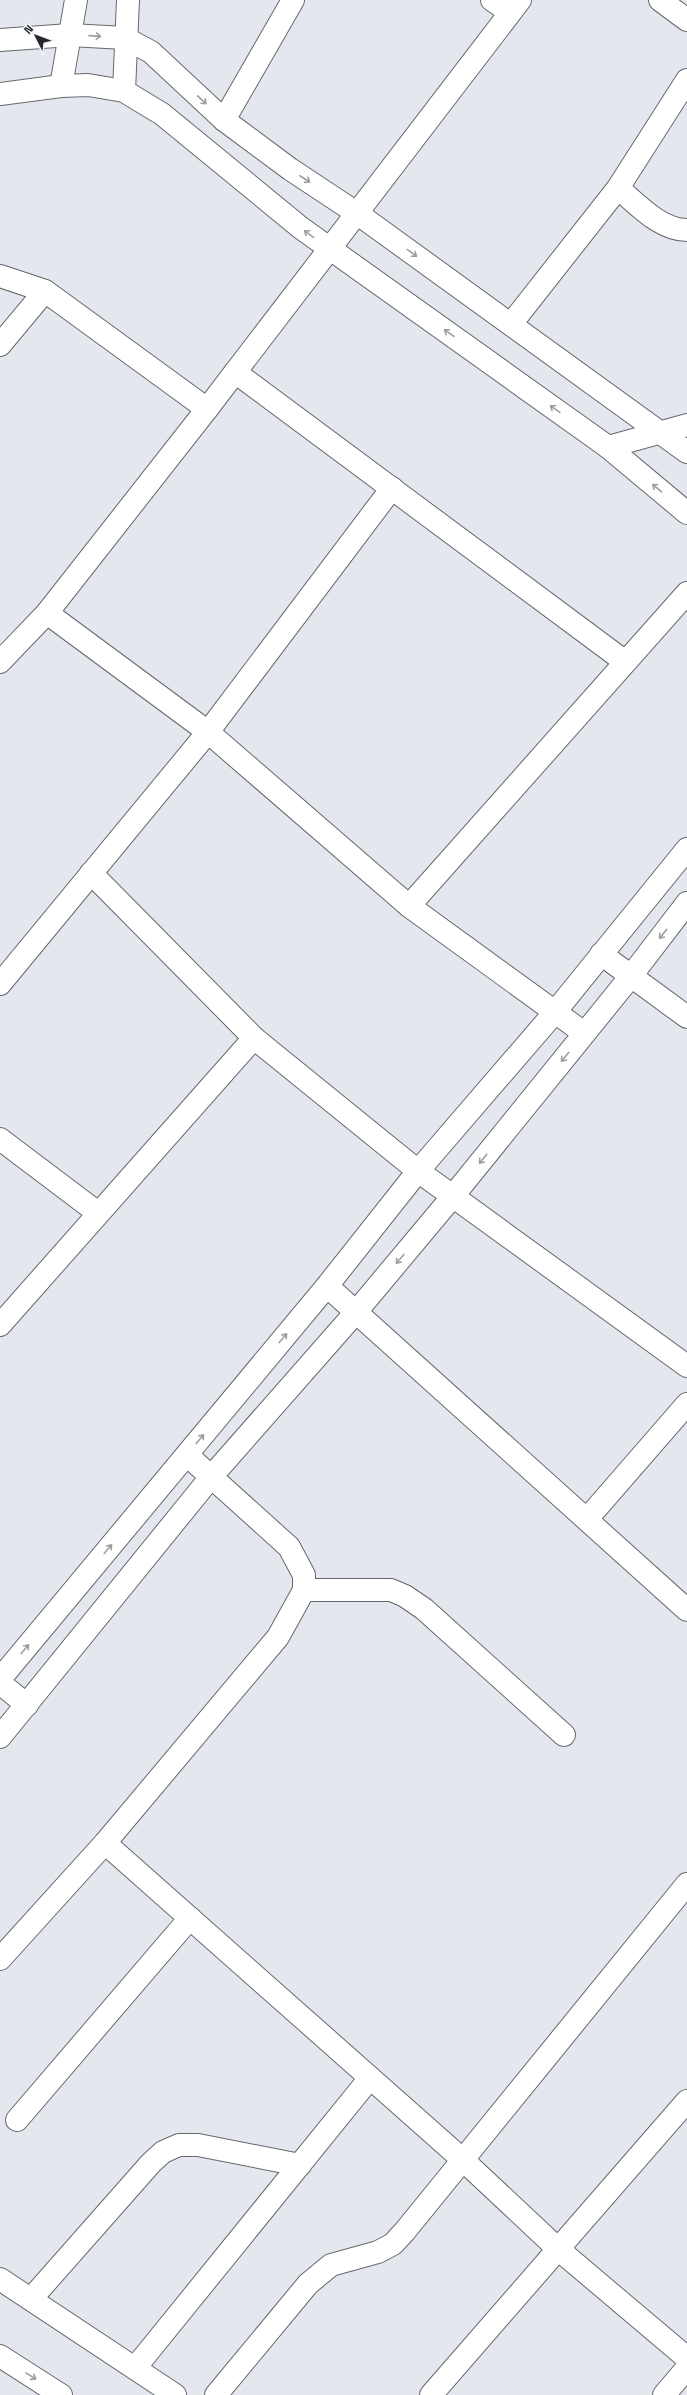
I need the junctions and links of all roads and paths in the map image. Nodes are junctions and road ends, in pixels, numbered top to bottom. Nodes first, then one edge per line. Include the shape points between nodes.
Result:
1 (76, 0) edge
2 (128, 0) edge
3 (293, 0) edge
4 (492, 0) edge
5 (660, 0) edge
6 (515, 6) edge
7 (687, 20) edge
8 (70, 35) junction
9 (125, 38) junction
10 (0, 40) edge
11 (687, 80) edge
12 (61, 86) junction
13 (124, 91) junction
14 (0, 94) edge
15 (224, 120) junction
16 (618, 188) junction
17 (358, 214) junction
18 (687, 230) edge
19 (330, 250) junction
20 (0, 276) edge
21 (45, 291) junction
22 (511, 324) junction
23 (0, 345) edge
24 (235, 372) junction
25 (207, 409) junction
26 (687, 425) edge
27 (658, 433) junction
28 (608, 447) junction
29 (687, 452) edge
30 (392, 488) junction
31 (687, 514) edge
32 (687, 593) edge
33 (47, 613) junction
34 (624, 661) junction
35 (0, 662) edge
36 (208, 732) junction
37 (687, 849) edge
38 (92, 873) junction
39 (687, 903) edge
40 (409, 906) junction
41 (601, 954) junction
42 (631, 976) junction
43 (0, 984) edge
44 (555, 1012) junction
45 (687, 1017) edge
46 (584, 1033) junction
47 (254, 1038) junction
48 (0, 1139) edge
49 (418, 1171) junction
50 (453, 1196) junction
51 (98, 1213) junction
52 (327, 1286) junction
53 (356, 1312) junction
54 (0, 1325) edge
55 (687, 1366) edge
56 (687, 1404) edge
57 (187, 1455) junction
58 (211, 1477) junction
59 (587, 1519) junction
60 (304, 1590) junction
61 (687, 1610) edge
62 (0, 1679) edge
63 (0, 1683) edge
64 (27, 1705) junction
65 (564, 1735) dead end
66 (0, 1737) edge
67 (105, 1843) junction
68 (687, 1884) edge
69 (190, 1918) junction
70 (0, 1959) edge
71 (370, 2078) junction
72 (687, 2101) edge
73 (17, 2120) dead end
74 (463, 2160) junction
75 (300, 2165) junction
76 (558, 2249) junction
77 (0, 2279) edge
78 (31, 2299) junction
79 (0, 2356) edge
80 (687, 2358) edge
81 (135, 2368) junction
82 (687, 2368) edge
83 (61, 2395) edge
84 (175, 2395) edge
85 (216, 2395) edge
86 (431, 2395) edge
87 (664, 2395) edge

1 - 8 street
2 - 9 street
3 - 15 street
4 - 6 street
5 - 7 street
6 - 17 street
8 -> 9 street
8 - 10 street
8 - 12 street
9 - 13 street
9 -> 15 street via 151,52
11 - 16 street
12 - 13 street via 88,85
12 - 14 street
19 -> 13 street via 162,114
15 -> 17 street via 290,169
16 - 18 street via 654,218 680,230
16 - 22 street
17 - 19 street
17 -> 22 street
19 - 24 street
28 -> 19 street
20 - 21 street
21 - 23 street
21 - 25 street
22 - 27 street
24 - 25 street
24 - 30 street
25 - 33 street
26 - 27 street
27 - 28 street
27 - 29 street
31 -> 28 street
30 - 34 street
30 - 36 street
32 - 34 street
33 - 35 street
33 - 36 street
34 - 40 street
36 - 38 street
36 - 40 street
37 - 41 street
38 - 43 street
38 - 47 street
39 -> 42 street
40 - 44 street
41 - 42 street
41 - 44 street
42 - 45 street
42 - 46 street
44 - 46 street
44 - 49 street
46 -> 50 street
47 - 49 street
47 - 51 street
48 - 51 street
49 - 50 street
49 - 52 street
50 -> 53 street
50 - 55 street
51 - 54 street
52 - 53 street
57 -> 52 street
53 - 58 street
53 - 59 street
56 - 59 street
57 - 58 street
62 -> 57 street
58 - 60 street via 289,1547 304,1575
58 - 64 street
59 - 61 street
60 - 65 street via 390,1590 405,1596
60 - 67 street via 278,1637
63 - 64 street
64 - 66 street
67 - 69 street
67 - 70 street
68 - 74 street
69 - 71 street
69 - 73 street
71 - 74 street
71 - 75 street
72 - 76 street
74 - 76 street
74 - 85 street via 393,2244 378,2252 331,2265 308,2284
75 - 78 street via 198,2145 179,2145 163,2152
75 - 81 street
76 - 80 street
76 - 86 street
77 - 78 street
78 - 81 street
79 -> 83 street
81 - 84 street
82 - 87 street

